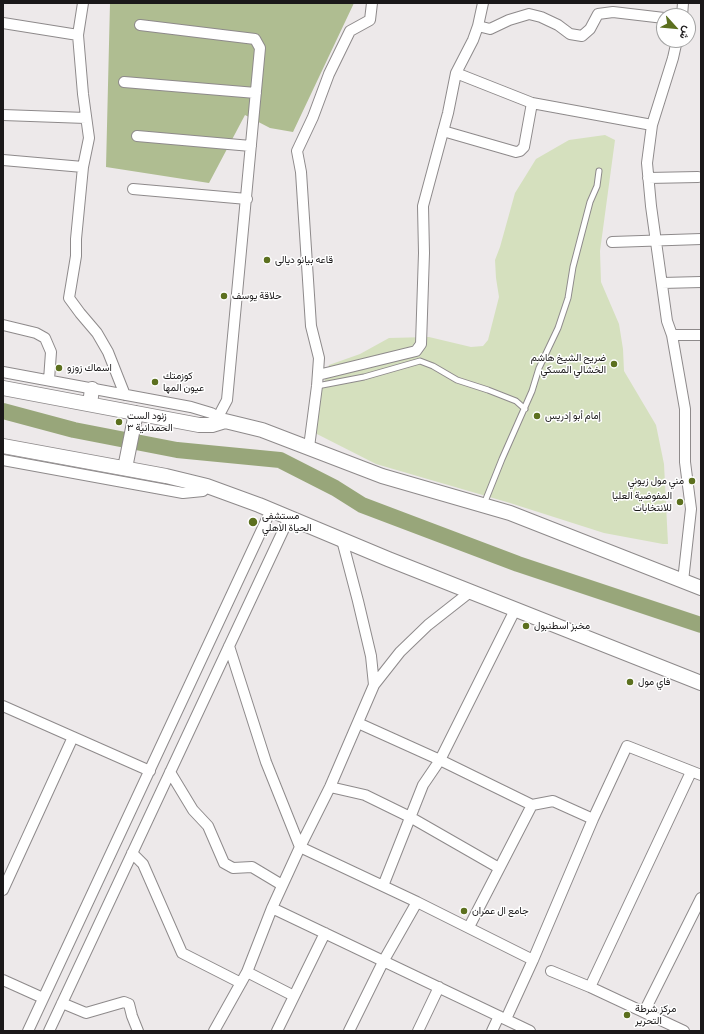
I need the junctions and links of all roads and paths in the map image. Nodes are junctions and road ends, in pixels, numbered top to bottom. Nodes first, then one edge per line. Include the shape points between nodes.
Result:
1 (83, 3) edge
2 (372, 3) edge
3 (483, 3) edge
4 (656, 17) edge
5 (3, 23) edge
6 (140, 25) dead end
7 (478, 26) junction
8 (78, 36) junction
9 (675, 48) edge
10 (456, 73) junction
11 (124, 82) dead end
12 (256, 94) junction
13 (532, 103) junction
14 (3, 115) edge
15 (86, 118) junction
16 (652, 125) junction
17 (443, 132) junction
18 (137, 136) dead end
19 (251, 146) junction
20 (3, 160) edge
21 (83, 167) junction
22 (598, 171) dead end
23 (698, 177) dead end
24 (648, 178) junction
25 (133, 189) dead end
26 (246, 199) junction
27 (701, 239) edge
28 (656, 241) junction
29 (612, 242) dead end
30 (701, 282) edge
31 (662, 283) junction
32 (3, 325) edge
33 (672, 335) junction
34 (701, 335) edge
35 (3, 372) edge
36 (49, 380) junction
37 (317, 381) junction
38 (3, 388) edge
39 (92, 389) junction
40 (125, 395) junction
41 (90, 404) junction
42 (525, 409) junction
43 (136, 413) junction
44 (222, 419) junction
45 (3, 446) edge
46 (309, 447) junction
47 (3, 460) edge
48 (125, 468) junction
49 (207, 486) junction
50 (483, 505) junction
51 (271, 510) junction
52 (289, 518) junction
53 (342, 540) junction
54 (683, 581) junction
55 (701, 588) edge
56 (470, 592) junction
57 (515, 610) junction
58 (230, 646) junction
59 (701, 683) edge
60 (374, 685) junction
61 (4, 710) edge
62 (358, 723) junction
63 (74, 737) junction
64 (440, 760) junction
65 (150, 771) junction
66 (170, 772) junction
67 (696, 773) edge
68 (330, 787) junction
69 (532, 805) junction
70 (410, 817) junction
71 (593, 819) junction
72 (300, 846) junction
73 (132, 853) junction
74 (499, 868) junction
75 (282, 885) junction
76 (383, 886) junction
77 (3, 890) edge
78 (701, 898) edge
79 (417, 902) junction
80 (272, 908) junction
81 (469, 928) junction
82 (325, 933) junction
83 (384, 960) junction
84 (533, 960) junction
85 (550, 971) dead end
86 (247, 972) junction
87 (3, 980) edge
88 (241, 983) junction
89 (439, 987) junction
90 (590, 987) junction
91 (294, 996) junction
92 (43, 998) junction
93 (62, 1003) junction
94 (644, 1012) junction
95 (503, 1018) junction
96 (28, 1031) edge
97 (49, 1031) edge
98 (138, 1031) edge
99 (214, 1031) edge
100 (277, 1031) edge
101 (349, 1031) edge
102 (418, 1031) edge
103 (492, 1031) edge
104 (530, 1031) edge
105 (684, 1031) edge

1 - 8 street
2 - 37 street via 370,20 350,31 297,151 311,326 319,358
3 - 7 street
4 - 7 street via 613,12 598,14 590,29 582,36 570,34 558,25 529,14 490,29
5 - 8 street
6 - 12 street via 256,39 260,48
7 - 10 street
8 - 15 street
9 - 16 street
10 - 13 street
10 - 17 street
11 - 12 street
12 - 19 street
13 - 16 street
13 - 17 street via 524,147 520,151
14 - 15 street
15 - 21 street via 90,138
16 - 24 street via 647,163
17 - 37 street via 423,206 421,344 416,351
18 - 19 street
19 - 26 street
20 - 21 street
21 - 40 street via 76,256 69,298 98,334
22 - 42 lane via 573,267 568,298
23 - 24 street
24 - 28 street
25 - 26 street
26 - 44 street via 228,400
27 - 28 street
28 - 29 street
28 - 31 street
30 - 31 street
31 - 33 street via 667,321
32 - 36 street via 46,338 51,352
33 - 34 street
33 - 54 street via 685,409 684,462 691,509
35 - 36 street
36 - 39 street
37 - 42 lane via 364,377 420,361 457,380 516,401
37 - 46 street
38 - 41 street
39 - 40 street
39 - 41 street
40 - 44 street via 201,410
41 - 43 street
42 - 50 lane
43 - 44 street via 199,425 212,425
43 - 48 street
44 - 46 street
45 - 48 street
46 - 50 street via 382,476
47 - 49 street via 183,493 204,491
48 - 49 street
49 - 51 street
50 - 54 street via 510,513
51 - 52 street
51 - 65 street
52 - 53 street
52 - 58 street
53 - 56 street
53 - 60 street via 369,649
54 - 55 street
56 - 57 street
56 - 60 street via 428,625 400,652
57 - 59 street
57 - 64 street
58 - 66 street
58 - 72 street via 266,762
60 - 62 street
61 - 63 street
62 - 64 street
62 - 68 street
63 - 65 street
63 - 77 street
64 - 69 street
64 - 70 street via 423,786
65 - 92 street
66 - 73 street
66 - 75 street via 193,810 208,826 224,863 233,868 252,866
67 - 71 street via 627,746
67 - 90 street
68 - 70 street via 365,795
68 - 72 street
69 - 71 street via 553,801
69 - 74 street
70 - 74 street
70 - 76 street
71 - 84 street
72 - 75 street
72 - 76 street
73 - 88 street via 143,864 182,953
73 - 93 street
74 - 81 street
75 - 80 street
76 - 79 street
78 - 94 street
79 - 81 street
79 - 83 street
80 - 82 street
80 - 86 street
81 - 84 street
82 - 83 street
82 - 91 street
83 - 89 street
83 - 101 street
84 - 95 street
85 - 90 street
86 - 88 street
86 - 91 street
87 - 92 street
88 - 99 street
89 - 95 street
89 - 102 street
90 - 94 street
91 - 100 street
92 - 96 street
93 - 97 street
93 - 98 street via 86,1012 124,1002 129,1004
94 - 105 street
95 - 103 street
95 - 104 street

